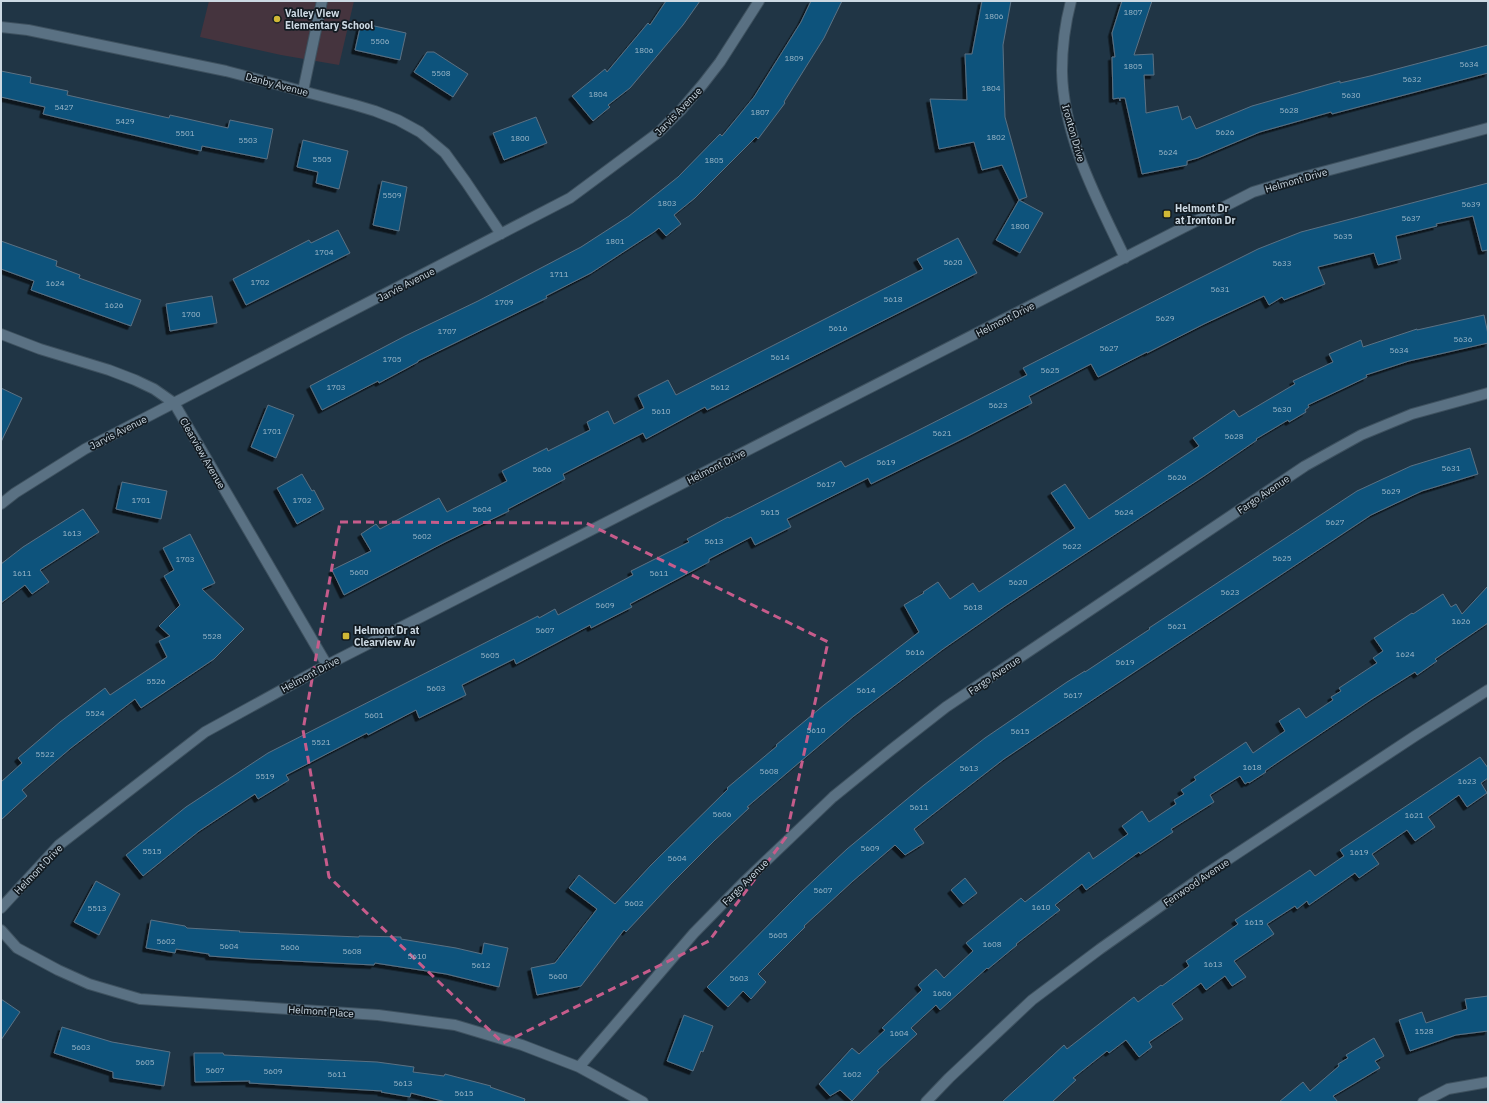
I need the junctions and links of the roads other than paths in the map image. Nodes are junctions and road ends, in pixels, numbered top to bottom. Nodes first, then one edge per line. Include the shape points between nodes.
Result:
1 (322, 1) edge
2 (759, 1) edge
3 (1071, 1) edge
4 (1, 27) edge
5 (303, 91) junction
6 (1488, 128) edge
7 (501, 234) junction
8 (1125, 258) junction
9 (1, 334) edge
10 (1488, 393) edge
11 (174, 403) junction
12 (1, 504) edge
13 (328, 664) junction
14 (1488, 690) edge
15 (1, 908) edge
16 (1, 930) edge
17 (579, 1067) junction
18 (1488, 1082) edge
19 (643, 1102) edge
20 (926, 1102) edge
21 (1423, 1102) edge

1 - 5 street
2 - 7 street, Jarvis Avenue via 703,84 659,132 570,198
3 - 8 street, Ironton Drive via 1063,42 1065,105 1076,148 1091,187
4 - 5 street, Danby Avenue via 28,30 226,71
5 - 7 street, Danby Avenue via 375,111 420,132 445,153
6 - 8 street, Helmont Drive via 1253,192
7 - 11 street, Jarvis Avenue
8 - 13 street, Helmont Drive
9 - 11 street, Clearview Avenue via 135,380
10 - 17 street, Fargo Avenue via 1412,414 1336,448 1305,466 946,707 833,797 750,876 694,933
11 - 12 street, Jarvis Avenue via 85,449
11 - 13 street, Clearview Avenue
13 - 15 street, Helmont Drive via 205,732 59,846
14 - 20 street, Fenwood Avenue via 1212,870 1100,949 1032,1000
16 - 17 street, Helmont Place via 17,948 58,970 89,984 140,999 378,1015 455,1025 522,1045
17 - 19 street, Helmont Place
18 - 21 street via 1448,1089

